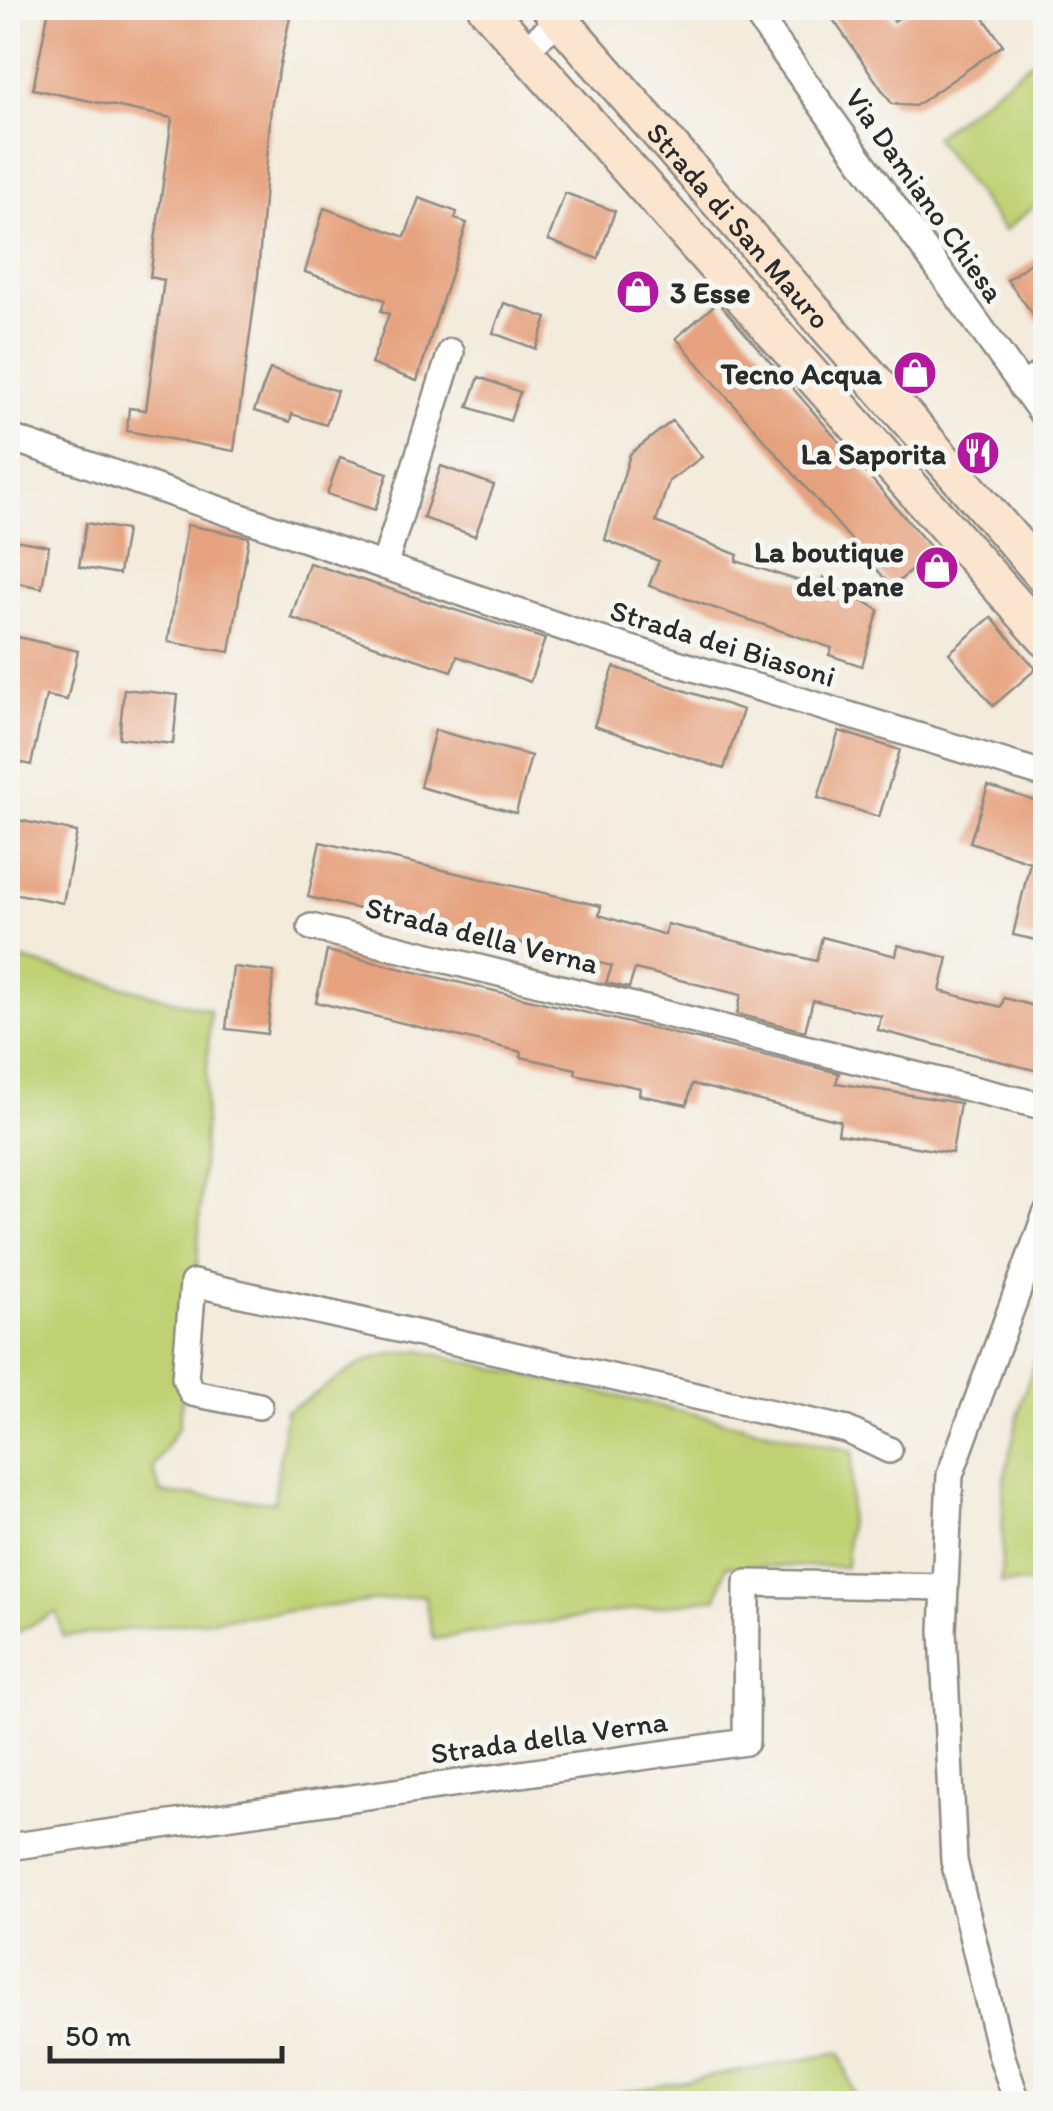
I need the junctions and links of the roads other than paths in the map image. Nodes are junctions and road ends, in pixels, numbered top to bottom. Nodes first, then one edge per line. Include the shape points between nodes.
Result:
1 (486, 8) edge
2 (752, 8) edge
3 (562, 12) edge
4 (523, 50) junction
5 (451, 352) dead end
6 (1046, 370) edge
7 (1022, 388) junction
8 (1046, 419) edge
9 (8, 437) edge
10 (384, 566) junction
11 (1046, 578) edge
12 (1046, 638) edge
13 (1046, 776) edge
14 (312, 927) dead end
15 (1046, 1107) edge
16 (1046, 1214) edge
17 (258, 1406) dead end
18 (889, 1450) dead end
19 (945, 1587) junction
20 (8, 1847) edge
21 (1018, 2104) edge

1 - 4 main road, Strada di San Mauro
2 - 7 street, Via Damiano Chiesa
3 - 4 street
3 - 11 main road, Strada di San Mauro
4 - 12 main road, Strada di San Mauro
5 - 10 street
6 - 7 street
7 - 8 street, Via Damiano Chiesa
9 - 10 street, Strada dei Biasoni
10 - 13 street, Strada dei Biasoni via 585,636
14 - 15 street, Strada della Verna
16 - 19 street via 950,1476
17 - 18 street via 192,1394 186,1378 193,1283 847,1430
19 - 20 street, Strada della Verna via 747,1583 746,1742
19 - 21 street via 954,1861

